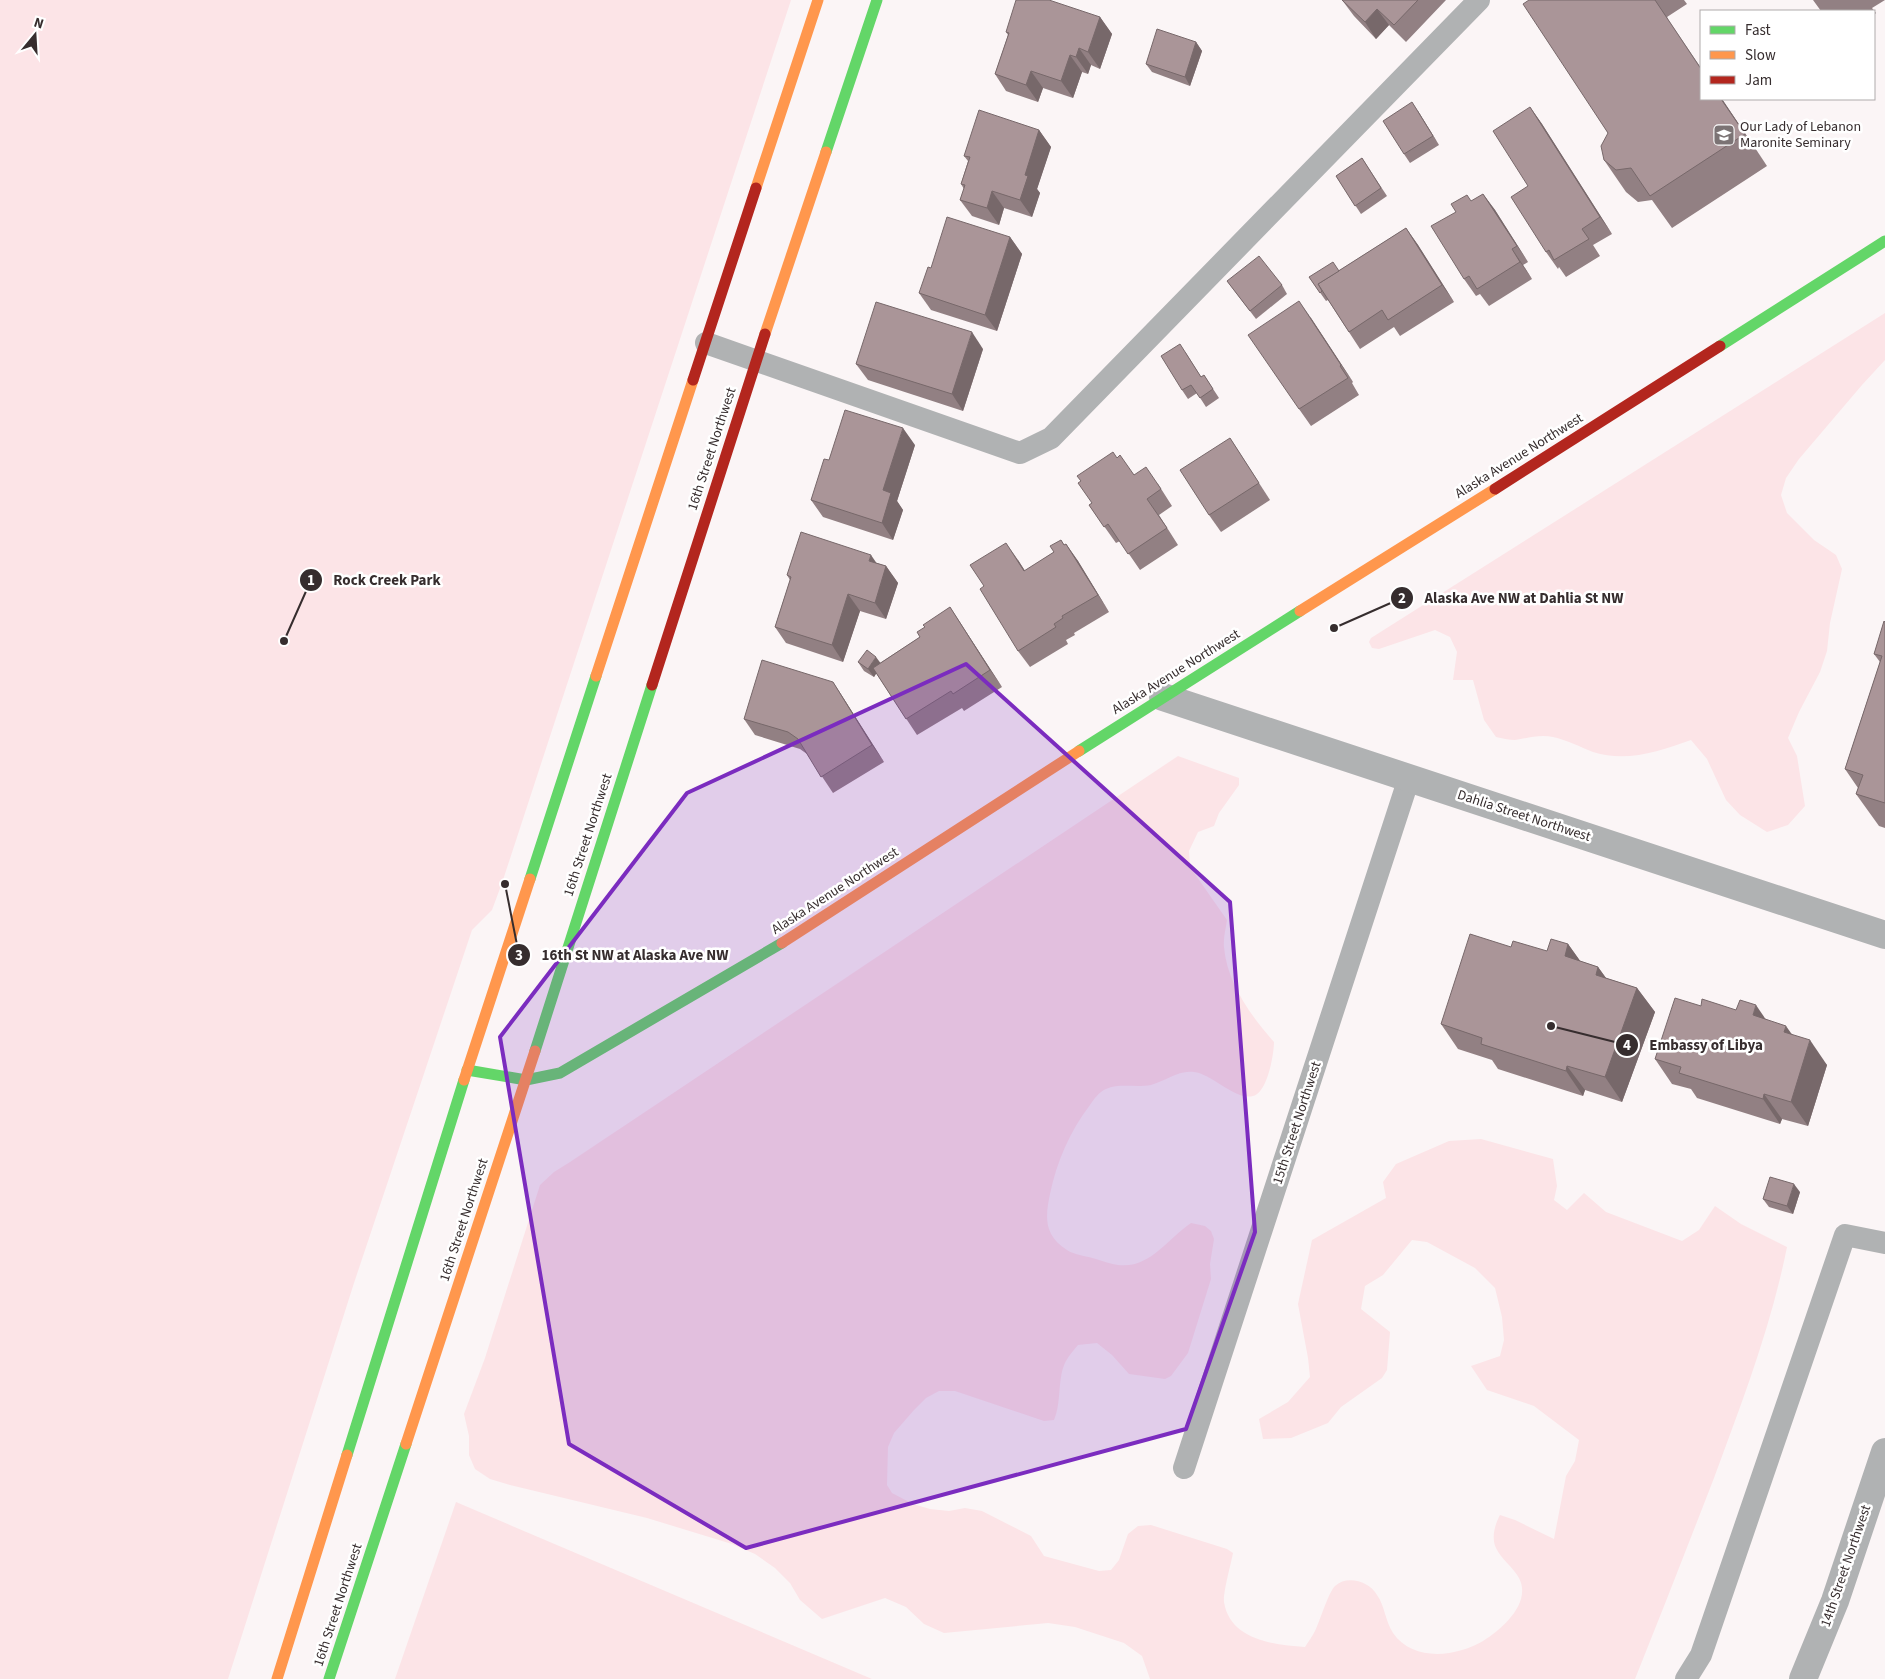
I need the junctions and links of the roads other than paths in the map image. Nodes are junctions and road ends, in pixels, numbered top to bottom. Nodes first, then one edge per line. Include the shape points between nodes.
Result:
1 (818, 0) edge
2 (876, 0) edge
3 (1479, 0) edge
4 (1885, 241) edge
5 (706, 343) junction
6 (756, 360) junction
7 (1162, 697) junction
8 (1409, 778) junction
9 (1885, 936) edge
10 (467, 1070) junction
11 (526, 1080) junction
12 (1885, 1243) edge
13 (1885, 1452) edge
14 (1184, 1468) dead end
15 (277, 1679) edge
16 (329, 1679) edge
17 (1686, 1679) edge
18 (1803, 1679) edge

1 - 5 main road
2 - 6 main road, 16th Street Northwest
3 - 6 lane via 1051,438 1020,453
4 - 7 main road, Alaska Avenue Northwest
5 - 6 lane
5 - 10 main road
6 - 11 main road, 16th Street Northwest
7 - 8 street, Dahlia Street Northwest
7 - 11 main road, Alaska Avenue Northwest via 761,956 560,1073
8 - 9 street, Dahlia Street Northwest
8 - 14 lane, 15th Street Northwest
10 - 11 main road, Alaska Avenue Northwest
10 - 15 main road
11 - 16 main road, 16th Street Northwest
12 - 17 lane via 1845,1235 1701,1655
13 - 18 street, 14th Street Northwest via 1836,1601

